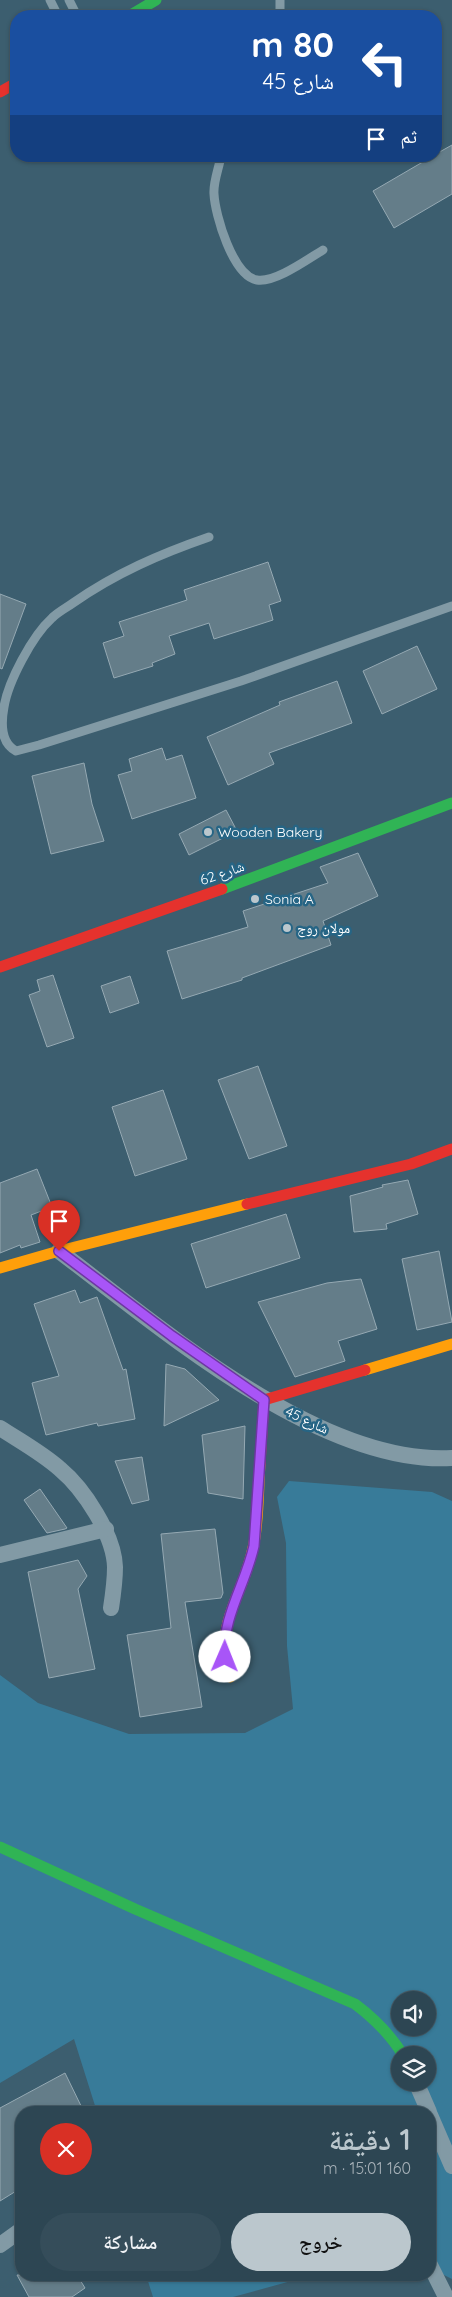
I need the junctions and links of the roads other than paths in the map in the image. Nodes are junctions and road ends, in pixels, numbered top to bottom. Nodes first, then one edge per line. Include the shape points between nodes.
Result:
1 (156, 0) edge
2 (139, 10) edge
3 (220, 162) edge
4 (323, 250) dead end
5 (210, 537) dead end
6 (452, 606) edge
7 (452, 804) edge
8 (0, 967) edge
9 (452, 1149) edge
10 (59, 1251) junction
11 (0, 1268) edge
12 (452, 1344) edge
13 (264, 1400) junction
14 (0, 1428) edge
15 (452, 1458) edge
16 (106, 1530) junction
17 (0, 1555) edge
18 (111, 1608) dead end
19 (230, 1677) dead end
20 (0, 1847) edge
21 (398, 2046) edge
22 (420, 2091) edge
23 (426, 2106) edge
24 (436, 2130) edge
25 (452, 2166) edge
26 (15, 2234) edge
27 (0, 2245) edge
28 (436, 2277) edge
29 (446, 2297) edge

1 - 2 street
3 - 4 lane via 214,192 218,220 228,248 247,274 256,280 266,279
5 - 6 lane via 157,555 84,595 51,618 28,650 7,692 3,731 9,747 16,751 39,745 241,681
7 - 8 street, شارع 62
9 - 10 street via 411,1164
10 - 11 street
10 - 13 street, شارع 45
12 - 13 street
13 - 15 street, شارع 45 via 348,1440 383,1451
13 - 19 street via 254,1546 227,1620 224,1642
14 - 16 street via 60,1469
16 - 17 street
16 - 18 street via 115,1565
20 - 21 street via 355,2004 374,2018
22 - 23 street
24 - 25 street
26 - 27 street
28 - 29 street

